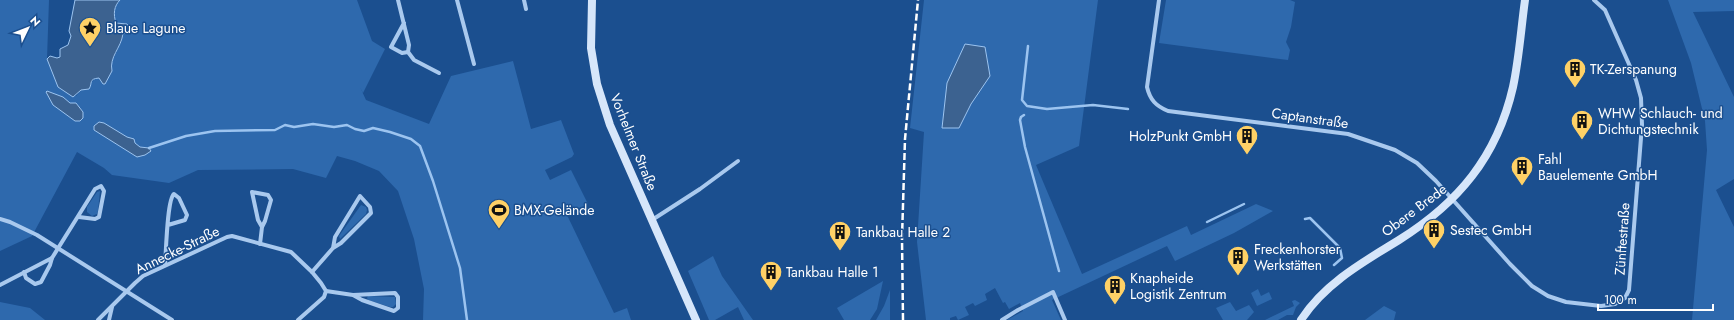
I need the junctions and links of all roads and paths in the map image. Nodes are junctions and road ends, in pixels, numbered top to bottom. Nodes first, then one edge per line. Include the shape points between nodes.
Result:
1 (398, 0) edge
2 (457, 0) edge
3 (524, 0) edge
4 (592, 0) edge
5 (1159, 0) edge
6 (1525, 0) edge
7 (1594, 0) edge
8 (526, 9) dead end
9 (404, 23) junction
10 (408, 52) junction
11 (474, 64) dead end
12 (439, 73) dead end
13 (738, 161) dead end
14 (1453, 199) junction
15 (79, 217) junction
16 (0, 219) edge
17 (652, 220) junction
18 (168, 225) junction
19 (262, 227) junction
20 (260, 244) junction
21 (332, 248) junction
22 (58, 249) junction
23 (52, 258) junction
24 (165, 265) junction
25 (24, 272) junction
26 (312, 272) junction
27 (0, 285) edge
28 (326, 291) junction
29 (126, 292) junction
30 (353, 294) junction
31 (112, 307) junction
32 (302, 319) edge
33 (98, 320) edge
34 (109, 320) edge
35 (172, 320) edge
36 (696, 320) edge
37 (1002, 320) edge
38 (1065, 320) edge
39 (1301, 320) edge

1 - 9 street
2 - 11 street
3 - 8 street
4 - 17 street, Vorhelmer Straße via 591,48 597,84 610,124
5 - 14 street, Captanstraße via 1147,87 1154,102 1168,111 1348,134 1395,150 1417,163
6 - 14 street, Obere Brede via 1513,86 1499,129 1488,152
7 - 14 street, Zünftestraße via 1605,10 1636,80 1641,98 1630,281 1625,298 1615,304 1600,306 1566,302 1548,296 1532,286 1510,264
9 - 10 street via 409,44
9 - 10 street via 391,48 402,53
10 - 12 street via 414,60
13 - 17 street
14 - 39 street, Obere Brede via 1412,231 1335,282 1310,306
15 - 15 street via 95,189 101,186 104,191 99,217
15 - 22 street
16 - 22 street, Annecke-Straße via 27,230
17 - 36 street, Vorhelmer Straße
18 - 18 street via 185,220 187,215 179,198 174,194 170,199
18 - 24 street
19 - 19 street via 271,200 268,196 252,192
19 - 20 street
20 - 24 street, Annecke-Straße via 232,236 227,237
20 - 26 street, Annecke-Straße via 291,252
21 - 21 street via 341,243 371,213 360,196 335,237
21 - 26 street
22 - 23 street
22 - 29 street, Annecke-Straße
23 - 25 street
23 - 25 street via 41,282 35,284 26,278
24 - 29 street, Annecke-Straße via 144,276
25 - 27 street
26 - 28 street, Annecke-Straße
28 - 30 street
28 - 32 street via 324,297
29 - 31 street
29 - 35 street, Annecke-Straße
30 - 30 street via 362,300 394,311 398,308 398,297 395,293
31 - 33 street
31 - 34 street
37 - 38 street via 1053,292

